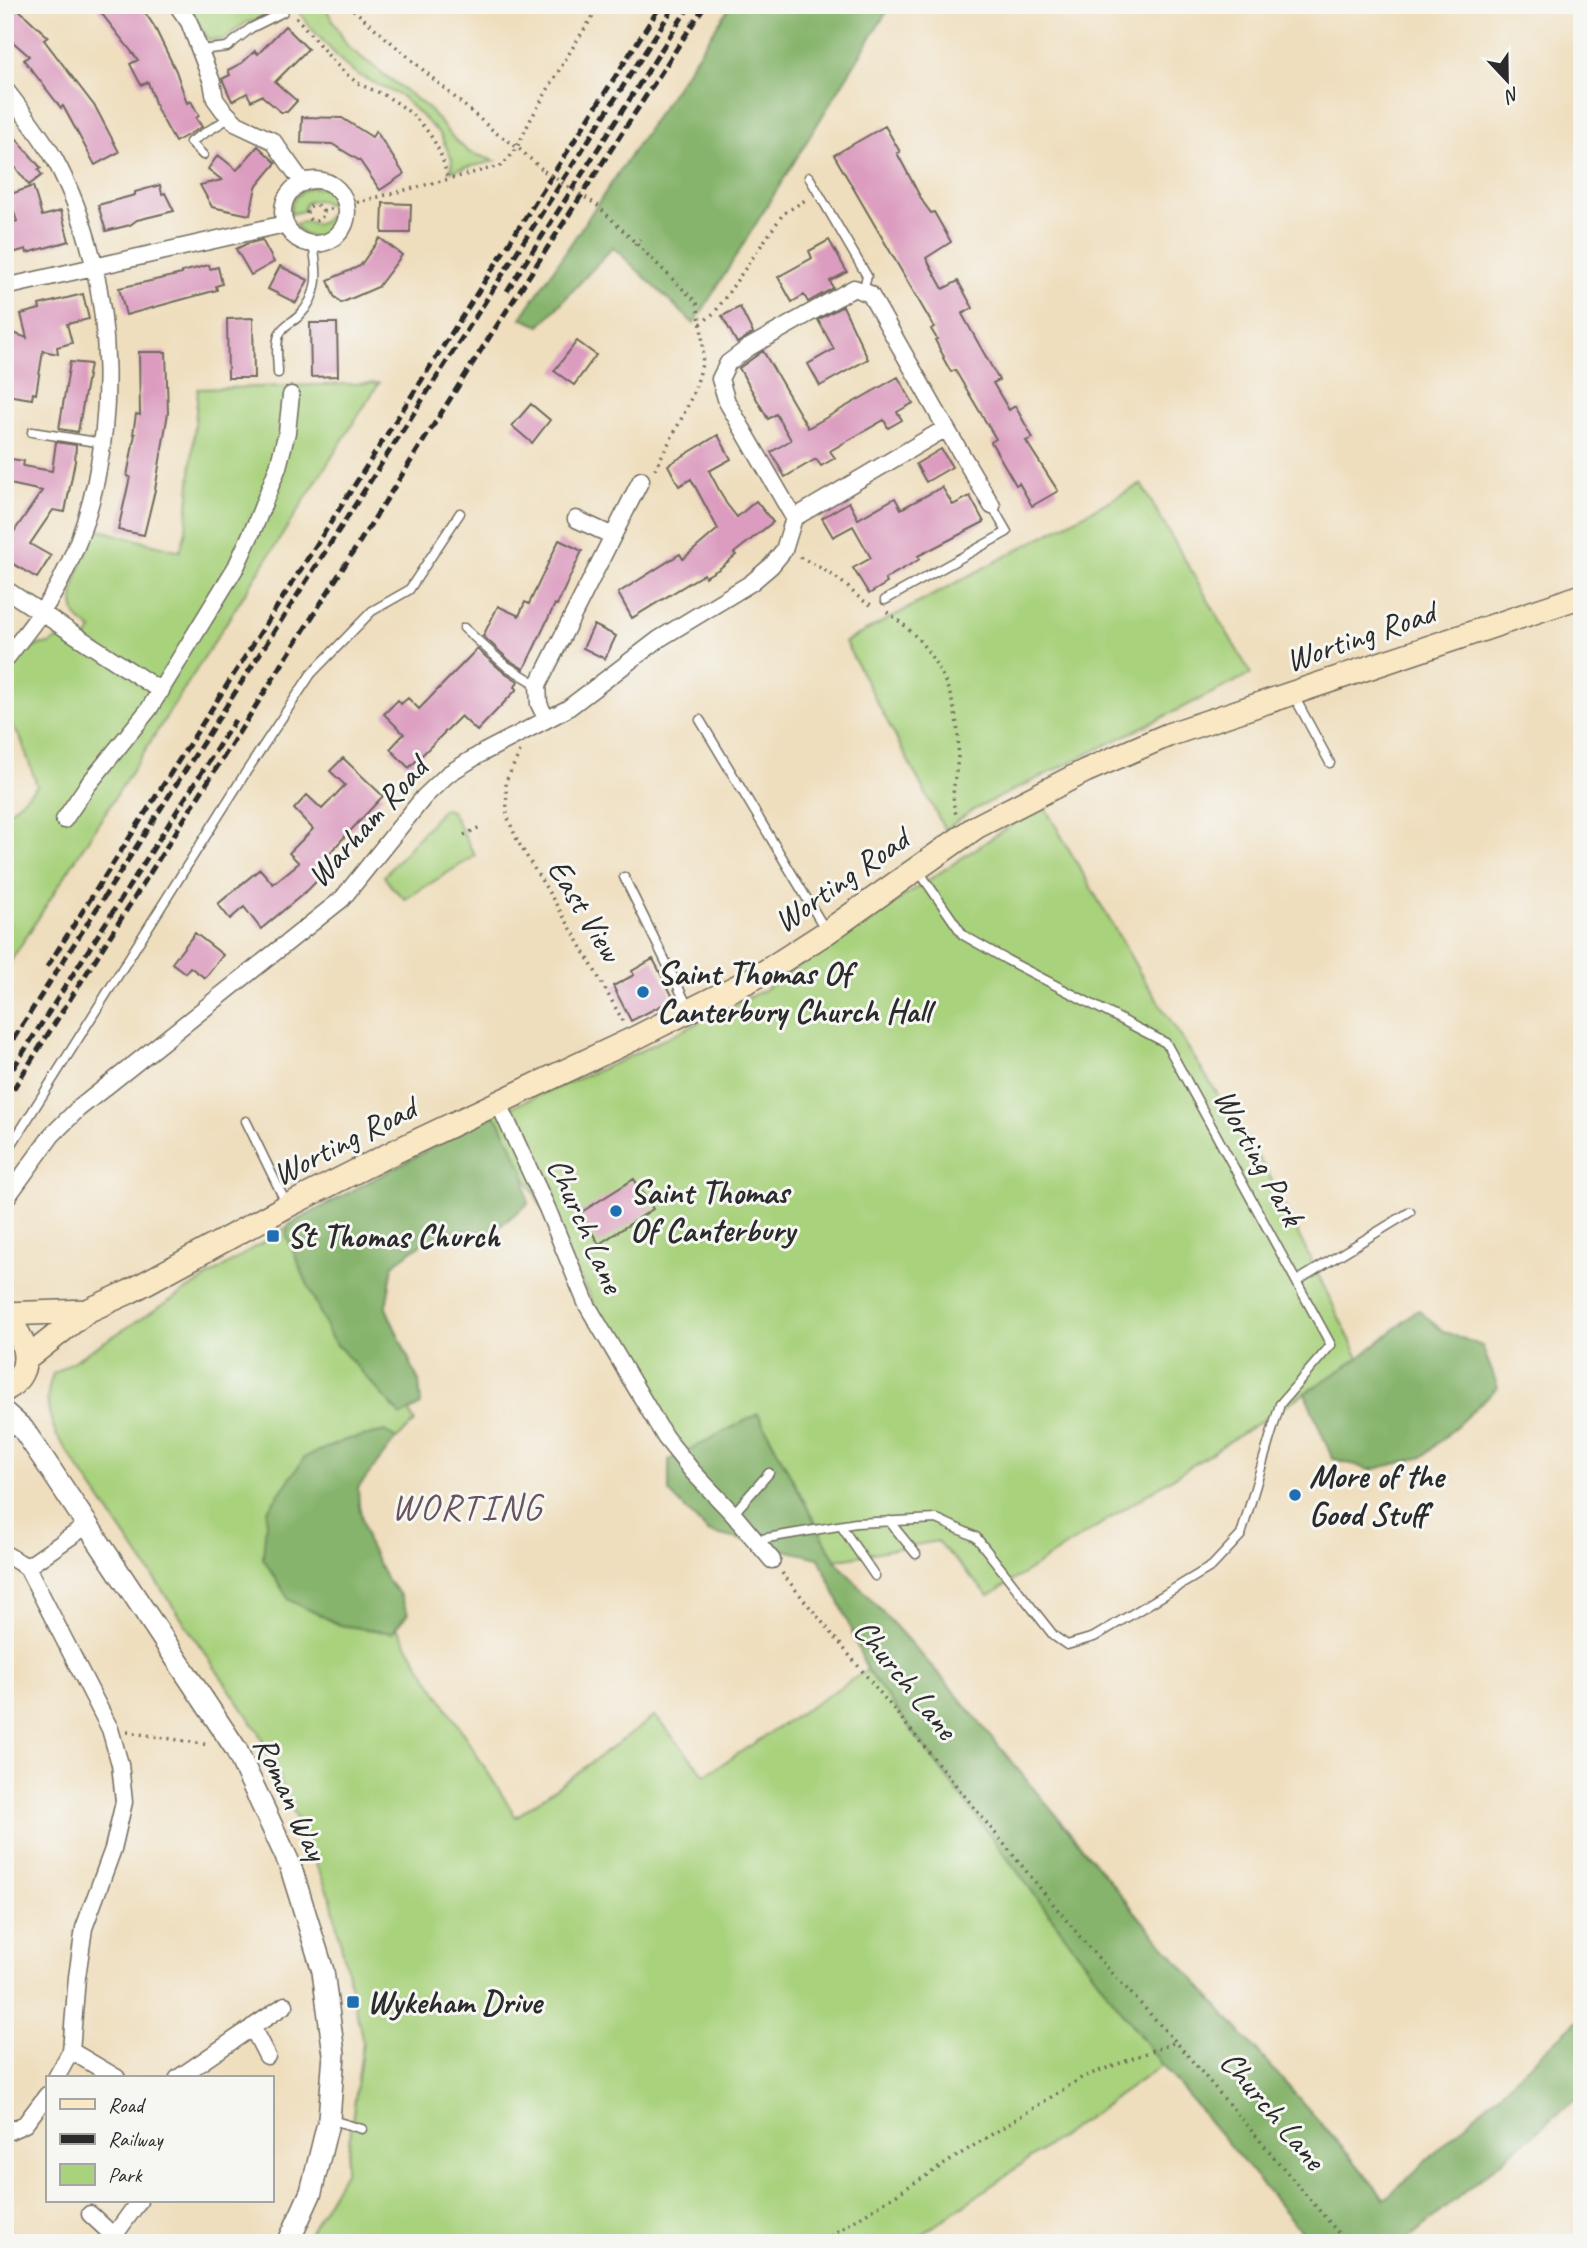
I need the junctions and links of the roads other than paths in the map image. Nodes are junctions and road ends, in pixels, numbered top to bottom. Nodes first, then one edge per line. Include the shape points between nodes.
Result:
1 (177, 5) edge
2 (283, 12) dead end
3 (200, 50) junction
4 (5, 89) edge
5 (12, 110) edge
6 (229, 118) junction
7 (203, 155) dead end
8 (808, 177) dead end
9 (303, 183) junction
10 (285, 224) junction
11 (313, 244) junction
12 (94, 267) junction
13 (5, 287) edge
14 (863, 291) junction
15 (278, 373) dead end
16 (290, 396) dead end
17 (946, 428) junction
18 (32, 432) dead end
19 (103, 443) junction
20 (641, 480) dead end
21 (992, 506) joint
22 (460, 513) dead end
23 (794, 518) junction
24 (576, 519) dead end
25 (613, 536) junction
26 (5, 589) edge
27 (1582, 596) edge
28 (884, 600) dead end
29 (40, 611) junction
30 (464, 628) dead end
31 (5, 660) edge
32 (538, 685) junction
33 (161, 691) junction
34 (1293, 694) junction
35 (546, 718) junction
36 (700, 720) dead end
37 (1330, 763) dead end
38 (64, 820) dead end
39 (916, 868) junction
40 (624, 877) dead end
41 (827, 932) junction
42 (689, 1010) junction
43 (498, 1102) junction
44 (246, 1121) dead end
45 (5, 1155) edge
46 (5, 1200) edge
47 (287, 1206) junction
48 (1410, 1212) dead end
49 (1297, 1281) junction
50 (87, 1311) junction
51 (5, 1316) edge
52 (24, 1360) junction
53 (9, 1388) edge
54 (5, 1413) edge
55 (23, 1429) junction
56 (769, 1473) dead end
57 (733, 1514) junction
58 (889, 1521) junction
59 (86, 1526) junction
60 (841, 1526) junction
61 (755, 1541) junction
62 (5, 1554) edge
63 (916, 1554) dead end
64 (772, 1560) road end
65 (27, 1567) junction
66 (875, 1576) dead end
67 (285, 2006) dead end
68 (252, 2027) junction
69 (71, 2051) junction
70 (267, 2056) dead end
71 (57, 2076) edge
72 (114, 2076) edge
73 (181, 2076) edge
74 (46, 2096) edge
75 (329, 2119) junction
76 (362, 2129) dead end
77 (5, 2133) edge
78 (138, 2202) edge
79 (90, 2214) dead end
80 (117, 2239) edge
81 (288, 2243) edge

1 - 3 street
2 - 3 lane via 227,47
3 - 6 street via 215,99
4 - 5 street
5 - 12 street via 54,159 79,216
6 - 7 lane via 190,142
6 - 9 street via 273,141
8 - 14 lane via 867,276
9 - 10 street via 286,200
9 - 11 street via 317,180 330,184 346,205 341,232 326,243
10 - 11 street via 296,239
10 - 12 street
11 - 15 lane via 315,288 310,304 281,330
12 - 13 street
12 - 19 street via 105,324
14 - 17 street via 870,294
14 - 23 street via 854,288 748,348 728,363 720,379 727,401
16 - 33 street via 283,450 252,534
17 - 21 street
17 - 23 street
18 - 19 lane
19 - 29 street via 77,541 60,583
20 - 25 street
21 - 28 lane via 1007,532
22 - 45 lane via 410,590 372,611 312,674
23 - 35 street, Warham Road via 784,550 751,583 659,639 567,709
24 - 25 street
25 - 32 street
26 - 29 street
27 - 34 main road, Worting Road
29 - 31 street
29 - 33 street
30 - 32 lane via 505,664
32 - 35 street via 539,704
33 - 38 street
34 - 37 lane
34 - 39 main road, Worting Road via 1168,735 1085,771 976,827
35 - 46 street, Warham Road via 448,774 342,899 78,1109 52,1135
36 - 41 lane
39 - 41 main road, Worting Road
39 - 49 lane, Worting Park via 963,935 1166,1042
40 - 42 lane
41 - 42 main road, Worting Road via 760,975
42 - 43 main road, Worting Road
43 - 47 main road, Worting Road
43 - 57 street, Church Lane via 587,1305 665,1437
44 - 47 lane
47 - 50 main road, Worting Road
48 - 49 lane
49 - 58 lane, Worting Park via 1331,1345 1280,1404 1241,1535 1212,1566 1094,1637 1068,1646 1054,1636 976,1537 937,1519
50 - 51 main road, Worting Road
50 - 52 main road, Worting Road
51 - 52 main road via 23,1340
52 - 53 main road
53 - 55 street, Roman Way
54 - 55 street, Roman Way
55 - 59 street, Roman Way
56 - 57 lane
57 - 61 street, Church Lane
58 - 60 lane
58 - 63 lane
59 - 65 street
59 - 75 street, Roman Way via 236,1749 290,1865 323,1971 334,2054
60 - 61 lane
60 - 66 lane
61 - 64 street, Church Lane
62 - 65 street
65 - 69 street via 110,1729 121,1764 124,1802 113,1849 84,1928
67 - 68 street
68 - 70 street
68 - 73 street
69 - 71 street
69 - 72 street
74 - 77 street via 25,2124
75 - 76 lane
75 - 81 street, Roman Way via 311,2192
78 - 80 street
79 - 80 street

